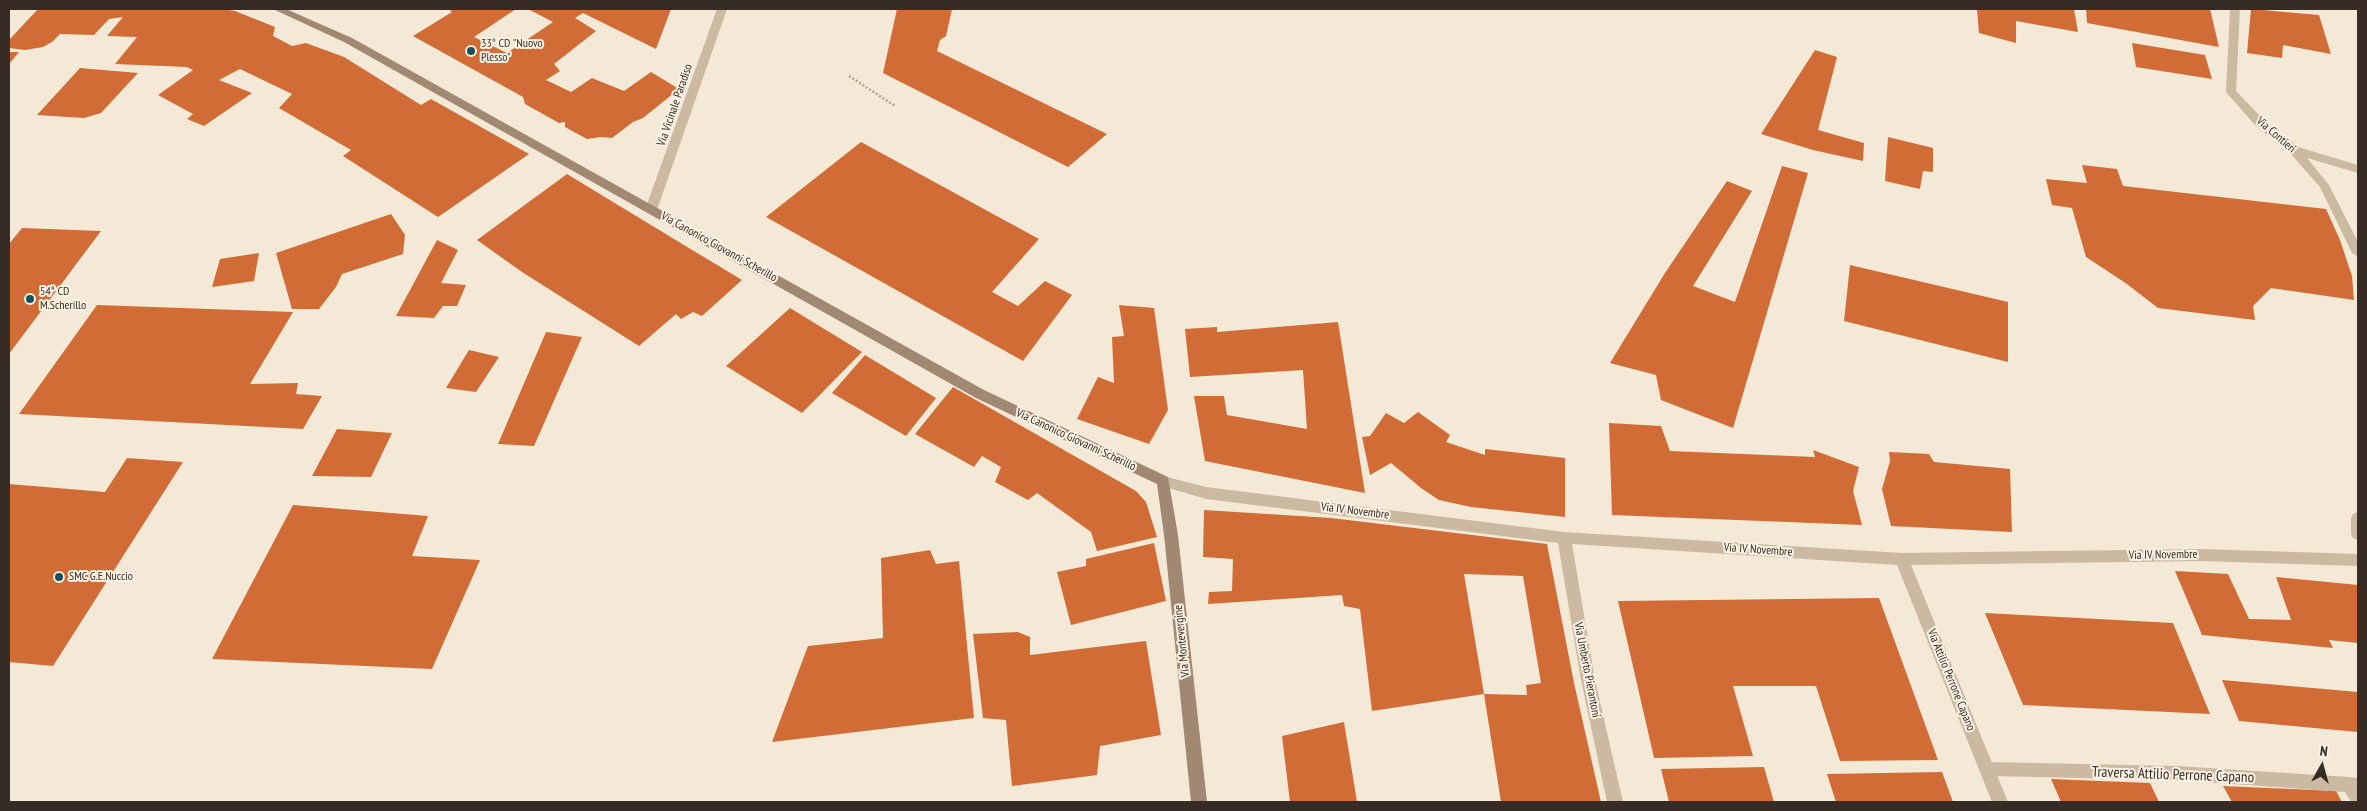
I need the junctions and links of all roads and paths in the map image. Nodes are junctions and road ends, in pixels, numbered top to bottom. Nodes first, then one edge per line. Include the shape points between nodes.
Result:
1 (278, 9) edge
2 (722, 9) edge
3 (2235, 9) edge
4 (848, 76) dead end
5 (895, 106) dead end
6 (2294, 150) junction
7 (2358, 170) edge
8 (651, 210) junction
9 (2358, 253) edge
10 (1163, 481) junction
11 (2358, 518) edge
12 (2358, 534) edge
13 (1564, 538) junction
14 (1902, 559) junction
15 (2358, 560) edge
16 (1987, 769) junction
17 (2354, 785) edge
18 (2358, 800) edge
19 (1199, 802) edge
20 (1615, 802) edge
21 (2000, 802) edge

1 - 8 street, Via Canonico Giovanni Scherillo via 348,40
2 - 8 street, Via Vicinale Paradiso
3 - 6 street, Via Contieri via 2231,92 2259,122
4 - 5 path
6 - 7 street
6 - 9 street, Via Contieri via 2324,185
8 - 10 street, Via Canonico Giovanni Scherillo via 980,394
10 - 13 street, Via IV Novembre via 1206,493
10 - 19 street, Via Montevergine
11 - 12 street
13 - 14 street, Via IV Novembre
13 - 20 street, Via Umberto Pierantoni via 1588,680
14 - 15 street, Via IV Novembre via 2200,555
14 - 16 street, Via Attilio Perrone Capano
16 - 17 street, Traversa Attilio Perrone Capano via 2177,773
16 - 21 street, Via Attilio Perrone Capano
17 - 18 street

